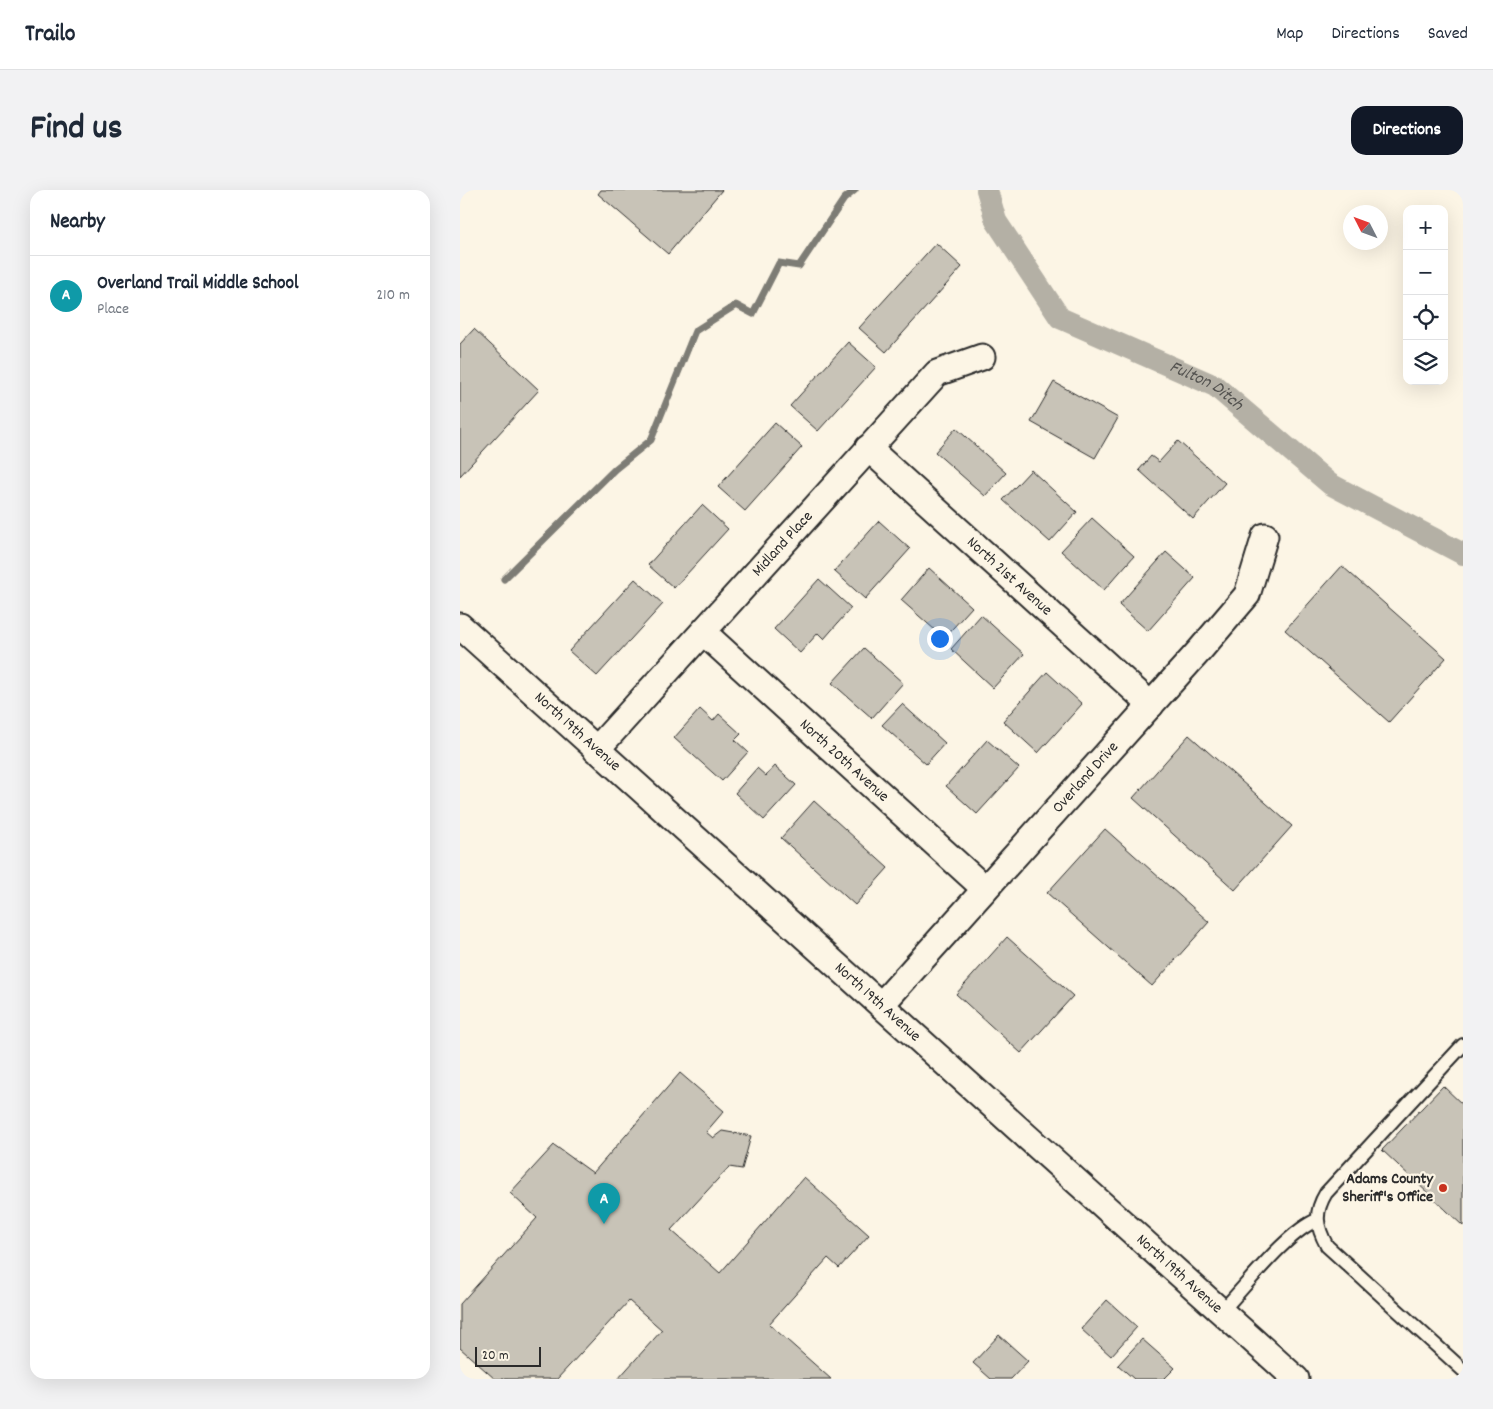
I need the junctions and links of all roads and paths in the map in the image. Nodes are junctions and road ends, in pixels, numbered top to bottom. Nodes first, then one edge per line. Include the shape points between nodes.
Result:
1 (982, 357) dead end
2 (868, 448) junction
3 (1265, 536) dead end
4 (460, 626) edge
5 (703, 632) junction
6 (1151, 705) junction
7 (596, 750) junction
8 (985, 889) junction
9 (881, 1005) junction
10 (1463, 1045) edge
11 (1317, 1220) junction
12 (1222, 1312) junction
13 (1463, 1370) edge
14 (1296, 1379) edge

1 - 2 street, Midland Place via 937,373
2 - 5 street, Midland Place
2 - 6 street, North 21st Avenue
3 - 6 street, Overland Drive via 1247,595
4 - 7 street, North 19th Avenue
5 - 7 street, Midland Place
5 - 8 street, North 20th Avenue
6 - 8 street, Overland Drive
7 - 9 street, North 19th Avenue
8 - 9 street, Overland Drive
9 - 12 street, North 19th Avenue
10 - 11 lane via 1326,1194 1318,1206
11 - 12 lane via 1291,1237
11 - 13 lane via 1327,1246
12 - 14 street, North 19th Avenue

